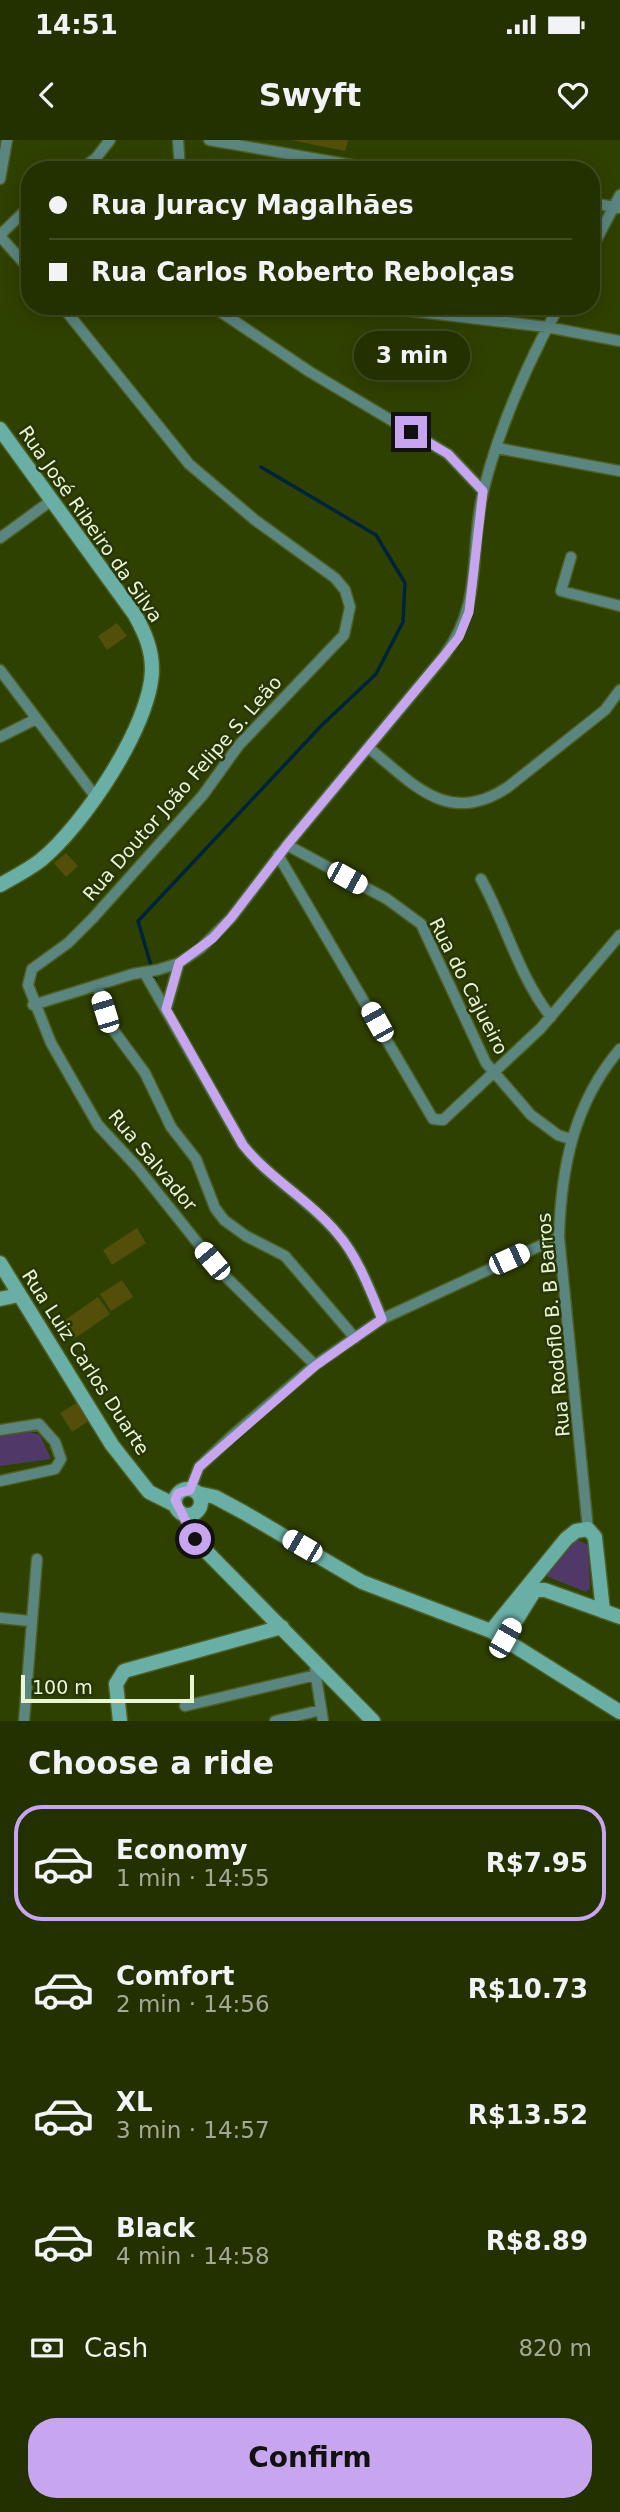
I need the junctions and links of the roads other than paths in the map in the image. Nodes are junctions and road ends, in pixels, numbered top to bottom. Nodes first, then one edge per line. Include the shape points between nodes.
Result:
1 (7, 140) edge
2 (110, 140) edge
3 (177, 140) edge
4 (209, 140) edge
5 (280, 140) edge
6 (277, 152) junction
7 (92, 161) edge
8 (179, 161) edge
9 (328, 161) edge
10 (0, 179) edge
11 (620, 195) edge
12 (617, 207) edge
13 (21, 215) edge
14 (600, 235) edge
15 (0, 236) edge
16 (21, 260) edge
17 (69, 315) edge
18 (225, 315) edge
19 (445, 315) edge
20 (554, 315) edge
21 (547, 327) junction
22 (620, 341) edge
23 (0, 429) edge
24 (497, 448) junction
25 (620, 471) edge
26 (483, 491) junction
27 (52, 500) junction
28 (0, 538) edge
29 (571, 557) dead end
30 (620, 606) edge
31 (0, 670) edge
32 (620, 690) edge
33 (36, 719) junction
34 (0, 737) edge
35 (369, 748) junction
36 (94, 796) junction
37 (287, 845) junction
38 (278, 855) junction
39 (481, 879) dead end
40 (0, 885) edge
41 (620, 935) edge
42 (179, 963) junction
43 (144, 972) junction
44 (28, 985) joint
45 (97, 985) junction
46 (33, 1005) junction
47 (166, 1009) junction
48 (551, 1017) junction
49 (620, 1049) edge
50 (495, 1073) junction
51 (570, 1139) junction
52 (559, 1237) junction
53 (0, 1263) edge
54 (19, 1295) junction
55 (0, 1299) edge
56 (382, 1319) junction
57 (355, 1338) junction
58 (315, 1366) junction
59 (0, 1430) edge
60 (0, 1481) edge
61 (193, 1492) junction
62 (231, 1506) junction
63 (186, 1510) junction
64 (588, 1529) junction
65 (37, 1559) dead end
66 (603, 1611) junction
67 (620, 1617) edge
68 (0, 1618) edge
69 (30, 1620) junction
70 (282, 1627) junction
71 (491, 1631) junction
72 (505, 1638) junction
73 (315, 1668) junction
74 (185, 1706) dead end
75 (620, 1712) edge
76 (322, 1715) edge
77 (24, 1721) edge
78 (120, 1721) edge
79 (275, 1721) edge
80 (373, 1721) edge

1 - 10 street
2 - 7 street
3 - 8 street
4 - 6 street
5 - 6 street
6 - 9 street
11 - 12 street
12 - 14 street
13 - 15 street
15 - 16 street
17 - 44 street, Rua Doutor João Felipe S. Leão via 189,464 255,520 335,578 350,607 349,623 333,649 239,745 203,796 93,918 32,969
18 - 26 street via 310,372 448,454
19 - 21 street
20 - 21 street
21 - 22 street
21 - 24 street
23 - 27 street, Rua José Ribeiro da Silva
24 - 25 street
24 - 26 street
26 - 35 street via 464,626
27 - 28 street
27 - 36 street, Rua José Ribeiro da Silva via 135,615 151,657 152,673 138,728
29 - 30 street via 561,592
31 - 33 street
32 - 35 street via 605,710 508,787 472,805 433,798
33 - 34 street
33 - 36 street
35 - 37 street
36 - 40 street via 41,859
37 - 38 street
37 - 50 street, Rua do Cajueiro via 387,900 421,925 474,1041
38 - 42 street via 213,938
38 - 50 street via 433,1119 443,1120
39 - 48 street via 537,999
41 - 48 street
42 - 43 street
42 - 47 street
43 - 45 street
43 - 47 street
44 - 46 street, Rua Salvador
45 - 46 street
45 - 57 street via 114,1031 196,1159 215,1208 240,1233 285,1256
46 - 58 street, Rua Salvador via 98,1125 221,1272
47 - 56 street via 243,1145 337,1233 353,1256
48 - 50 street
49 - 51 street, Rua Rodoflo B. B Barros via 594,1086
50 - 51 street, Rua do Cajueiro via 538,1121
51 - 52 street, Rua Rodoflo B. B Barros via 562,1177
52 - 56 street
52 - 64 street, Rua Rodoflo B. B Barros
53 - 54 street, Rua Luiz Carlos Duarte
54 - 55 street
54 - 63 street, Rua Luiz Carlos Duarte via 112,1446 149,1492
56 - 57 street
57 - 58 street
58 - 61 street via 199,1467
59 - 60 street via 38,1424 55,1442 61,1459 55,1469
61 - 62 street
61 - 63 street via 200,1502
61 - 63 street via 178,1493
62 - 63 street
62 - 71 street via 362,1582
63 - 70 street via 195,1539
64 - 66 street via 595,1537
64 - 71 street via 566,1539
65 - 69 street
66 - 67 street
66 - 72 street via 535,1590
68 - 69 street
69 - 77 street
70 - 73 street
70 - 78 street via 124,1671 116,1684
71 - 72 street
72 - 75 street
73 - 74 street
73 - 76 street
73 - 80 street
76 - 79 street

